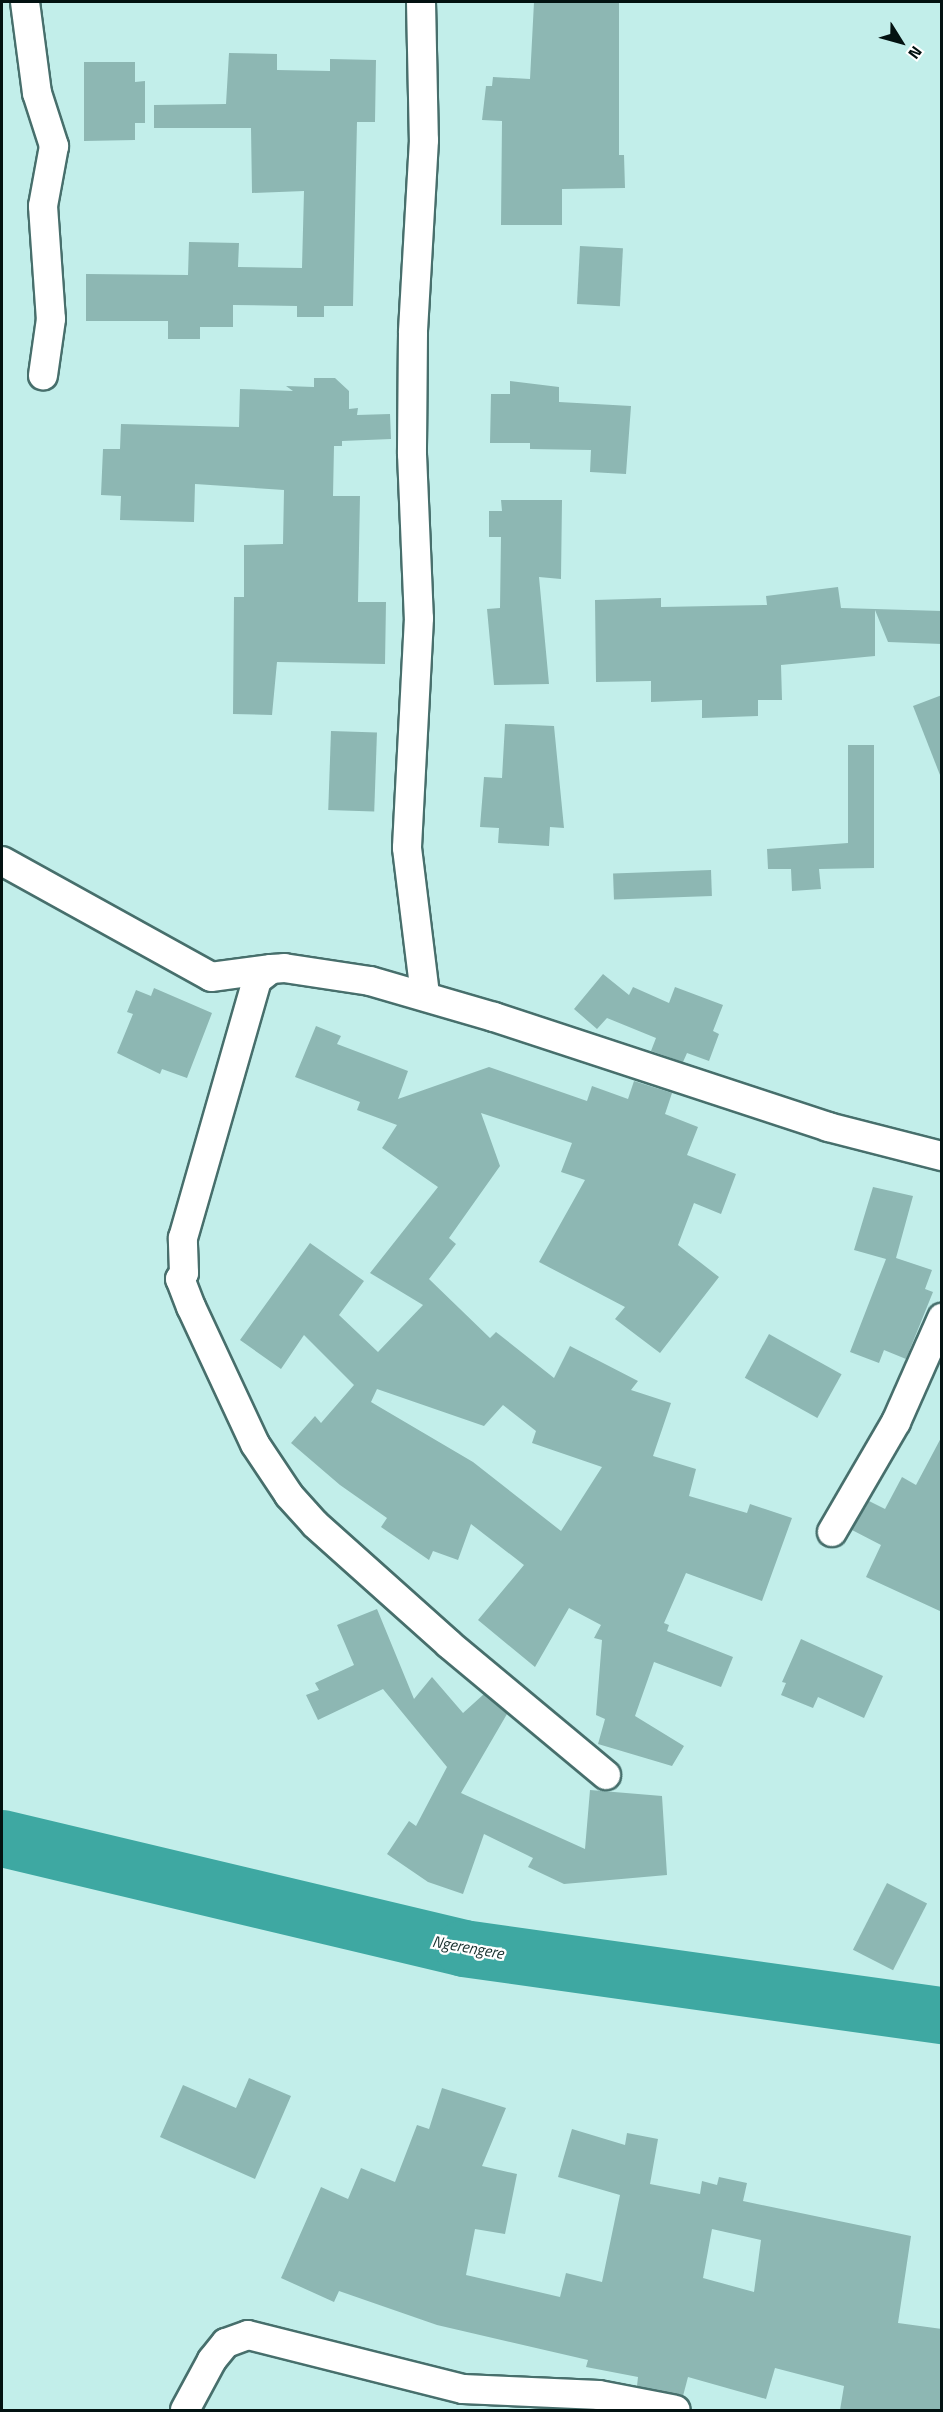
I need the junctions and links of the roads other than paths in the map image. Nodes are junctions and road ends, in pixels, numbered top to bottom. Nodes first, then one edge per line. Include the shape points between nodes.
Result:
1 (26, 2) edge
2 (421, 2) edge
3 (43, 375) dead end
4 (2, 861) edge
5 (271, 969) junction
6 (425, 995) junction
7 (942, 1156) edge
8 (942, 1318) edge
9 (832, 1532) dead end
10 (606, 1775) dead end
11 (185, 2410) edge
12 (676, 2410) edge

1 - 3 street via 37,93 54,146 44,206 51,319
2 - 6 street via 424,140 413,333 412,454 418,618 407,848
4 - 5 street via 211,977
5 - 6 street via 303,969
5 - 10 street via 254,985 183,1238 184,1274 180,1279 187,1298 255,1444 289,1495 315,1524 449,1644
6 - 7 street via 828,1127
8 - 9 street via 896,1422
11 - 12 street via 212,2360 226,2343 248,2335 463,2389 599,2396

